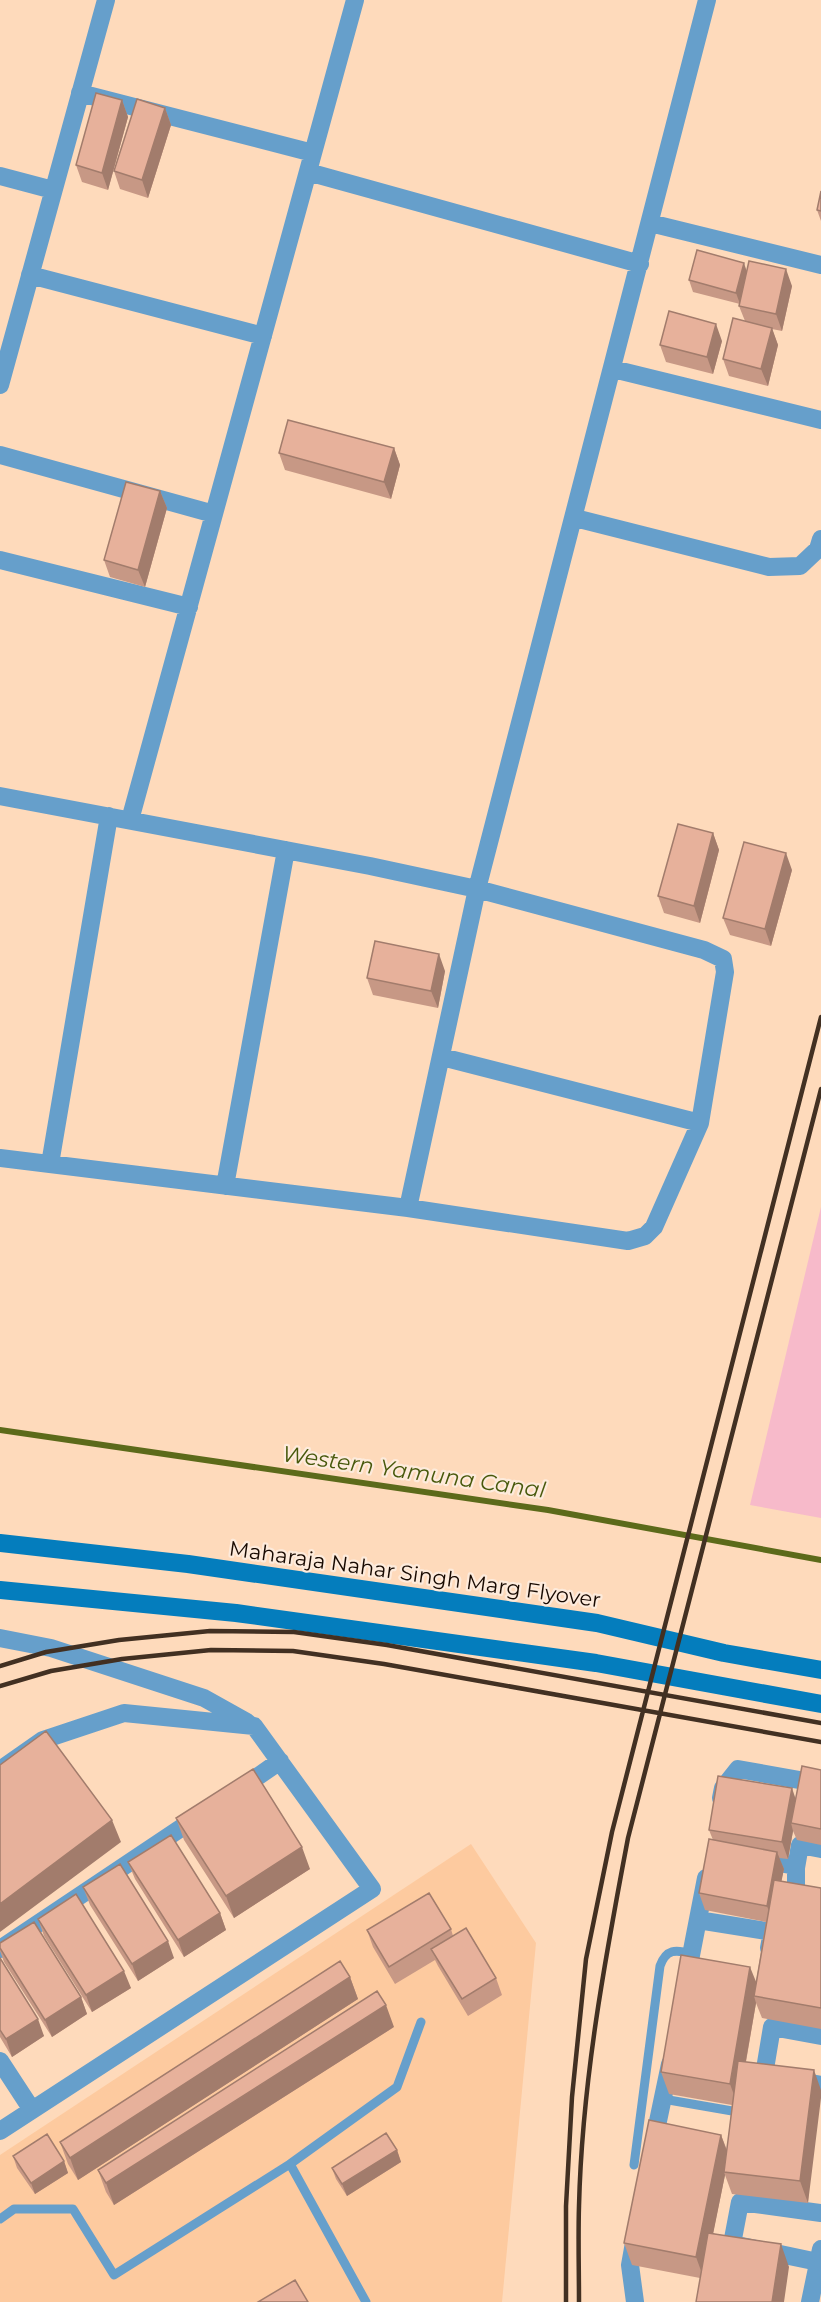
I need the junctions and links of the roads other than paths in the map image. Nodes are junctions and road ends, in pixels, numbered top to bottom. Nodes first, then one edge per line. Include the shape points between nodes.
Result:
1 (106, 0) edge
2 (355, 0) edge
3 (708, 0) edge
4 (80, 93) junction
5 (313, 153) junction
6 (308, 172) junction
7 (0, 176) edge
8 (54, 190) junction
9 (650, 223) junction
10 (640, 264) junction
11 (821, 265) edge
12 (30, 275) junction
13 (263, 336) junction
14 (613, 369) junction
15 (0, 385) edge
16 (821, 420) edge
17 (0, 455) edge
18 (214, 514) junction
19 (575, 518) junction
20 (821, 539) edge
21 (0, 560) edge
22 (189, 607) junction
23 (0, 795) edge
24 (109, 816) junction
25 (130, 820) junction
26 (286, 850) junction
27 (477, 889) junction
28 (442, 1058) junction
29 (700, 1123) junction
30 (0, 1158) edge
31 (50, 1164) junction
32 (225, 1185) junction
33 (408, 1208) junction
34 (0, 1543) edge
35 (0, 1590) edge
36 (0, 1638) edge
37 (821, 1670) edge
38 (821, 1704) edge
39 (254, 1726) junction
40 (280, 1761) junction
41 (0, 1770) edge
42 (821, 1784) edge
43 (723, 1790) junction
44 (745, 1794) edge
45 (719, 1810) edge
46 (821, 1849) edge
47 (745, 1857) edge
48 (709, 1862) edge
49 (796, 1868) junction
50 (821, 1900) edge
51 (698, 1920) junction
52 (0, 1949) edge
53 (690, 1962) junction
54 (767, 1963) edge
55 (710, 1974) edge
56 (682, 2002) edge
57 (421, 2022) dead end
58 (821, 2036) edge
59 (674, 2046) edge
60 (0, 2061) edge
61 (821, 2085) edge
62 (663, 2099) junction
63 (32, 2110) junction
64 (737, 2123) edge
65 (0, 2131) edge
66 (653, 2140) junction
67 (290, 2164) junction
68 (634, 2165) dead end
69 (646, 2181) edge
70 (821, 2213) edge
71 (0, 2219) edge
72 (638, 2223) edge
73 (820, 2256) edge
74 (366, 2302) edge
75 (635, 2302) edge
76 (810, 2302) edge

1 - 4 street
2 - 5 street
3 - 9 street
4 - 5 street
4 - 8 street
5 - 6 street
6 - 10 street
6 - 13 street
7 - 8 street
8 - 12 street
9 - 10 street
9 - 11 street
10 - 14 street
12 - 13 street
12 - 15 street
13 - 18 street
14 - 16 street
14 - 19 street
17 - 18 street
18 - 22 street
19 - 20 street via 769,567 800,566 818,549
19 - 27 street
21 - 22 street
22 - 25 street
23 - 24 street
24 - 25 street
24 - 31 street
25 - 26 street
26 - 27 street
26 - 32 street
27 - 28 street
27 - 29 street via 704,950 723,959
28 - 29 street
28 - 33 street
29 - 33 street via 654,1227 645,1236 628,1241
30 - 31 street
31 - 32 street
32 - 33 street
34 - 37 main road, Maharaja Nahar Singh Marg Flyover via 188,1564 597,1623 724,1653
35 - 38 main road via 271,1618 597,1664
36 - 39 street via 51,1648 204,1698
39 - 40 street
39 - 41 street via 124,1713 43,1740
40 - 52 street
40 - 63 street via 372,1889
42 - 43 street via 738,1769
43 - 44 street
43 - 45 street
46 - 49 street via 800,1845
47 - 49 street
48 - 51 street
49 - 50 street via 796,1895
51 - 53 street
51 - 54 street via 772,1932
53 - 55 street
53 - 56 street
53 - 66 lane via 673,1951 660,1966
57 - 67 lane via 397,2087
58 - 61 street via 772,2027 764,2075
59 - 62 street
60 - 63 street
62 - 64 lane via 738,2112
62 - 66 street
63 - 65 street
66 - 68 lane
66 - 69 street
67 - 71 lane via 114,2275 73,2210 14,2209
67 - 74 lane
70 - 73 street via 740,2202 732,2244
72 - 75 street via 630,2265
73 - 76 street

